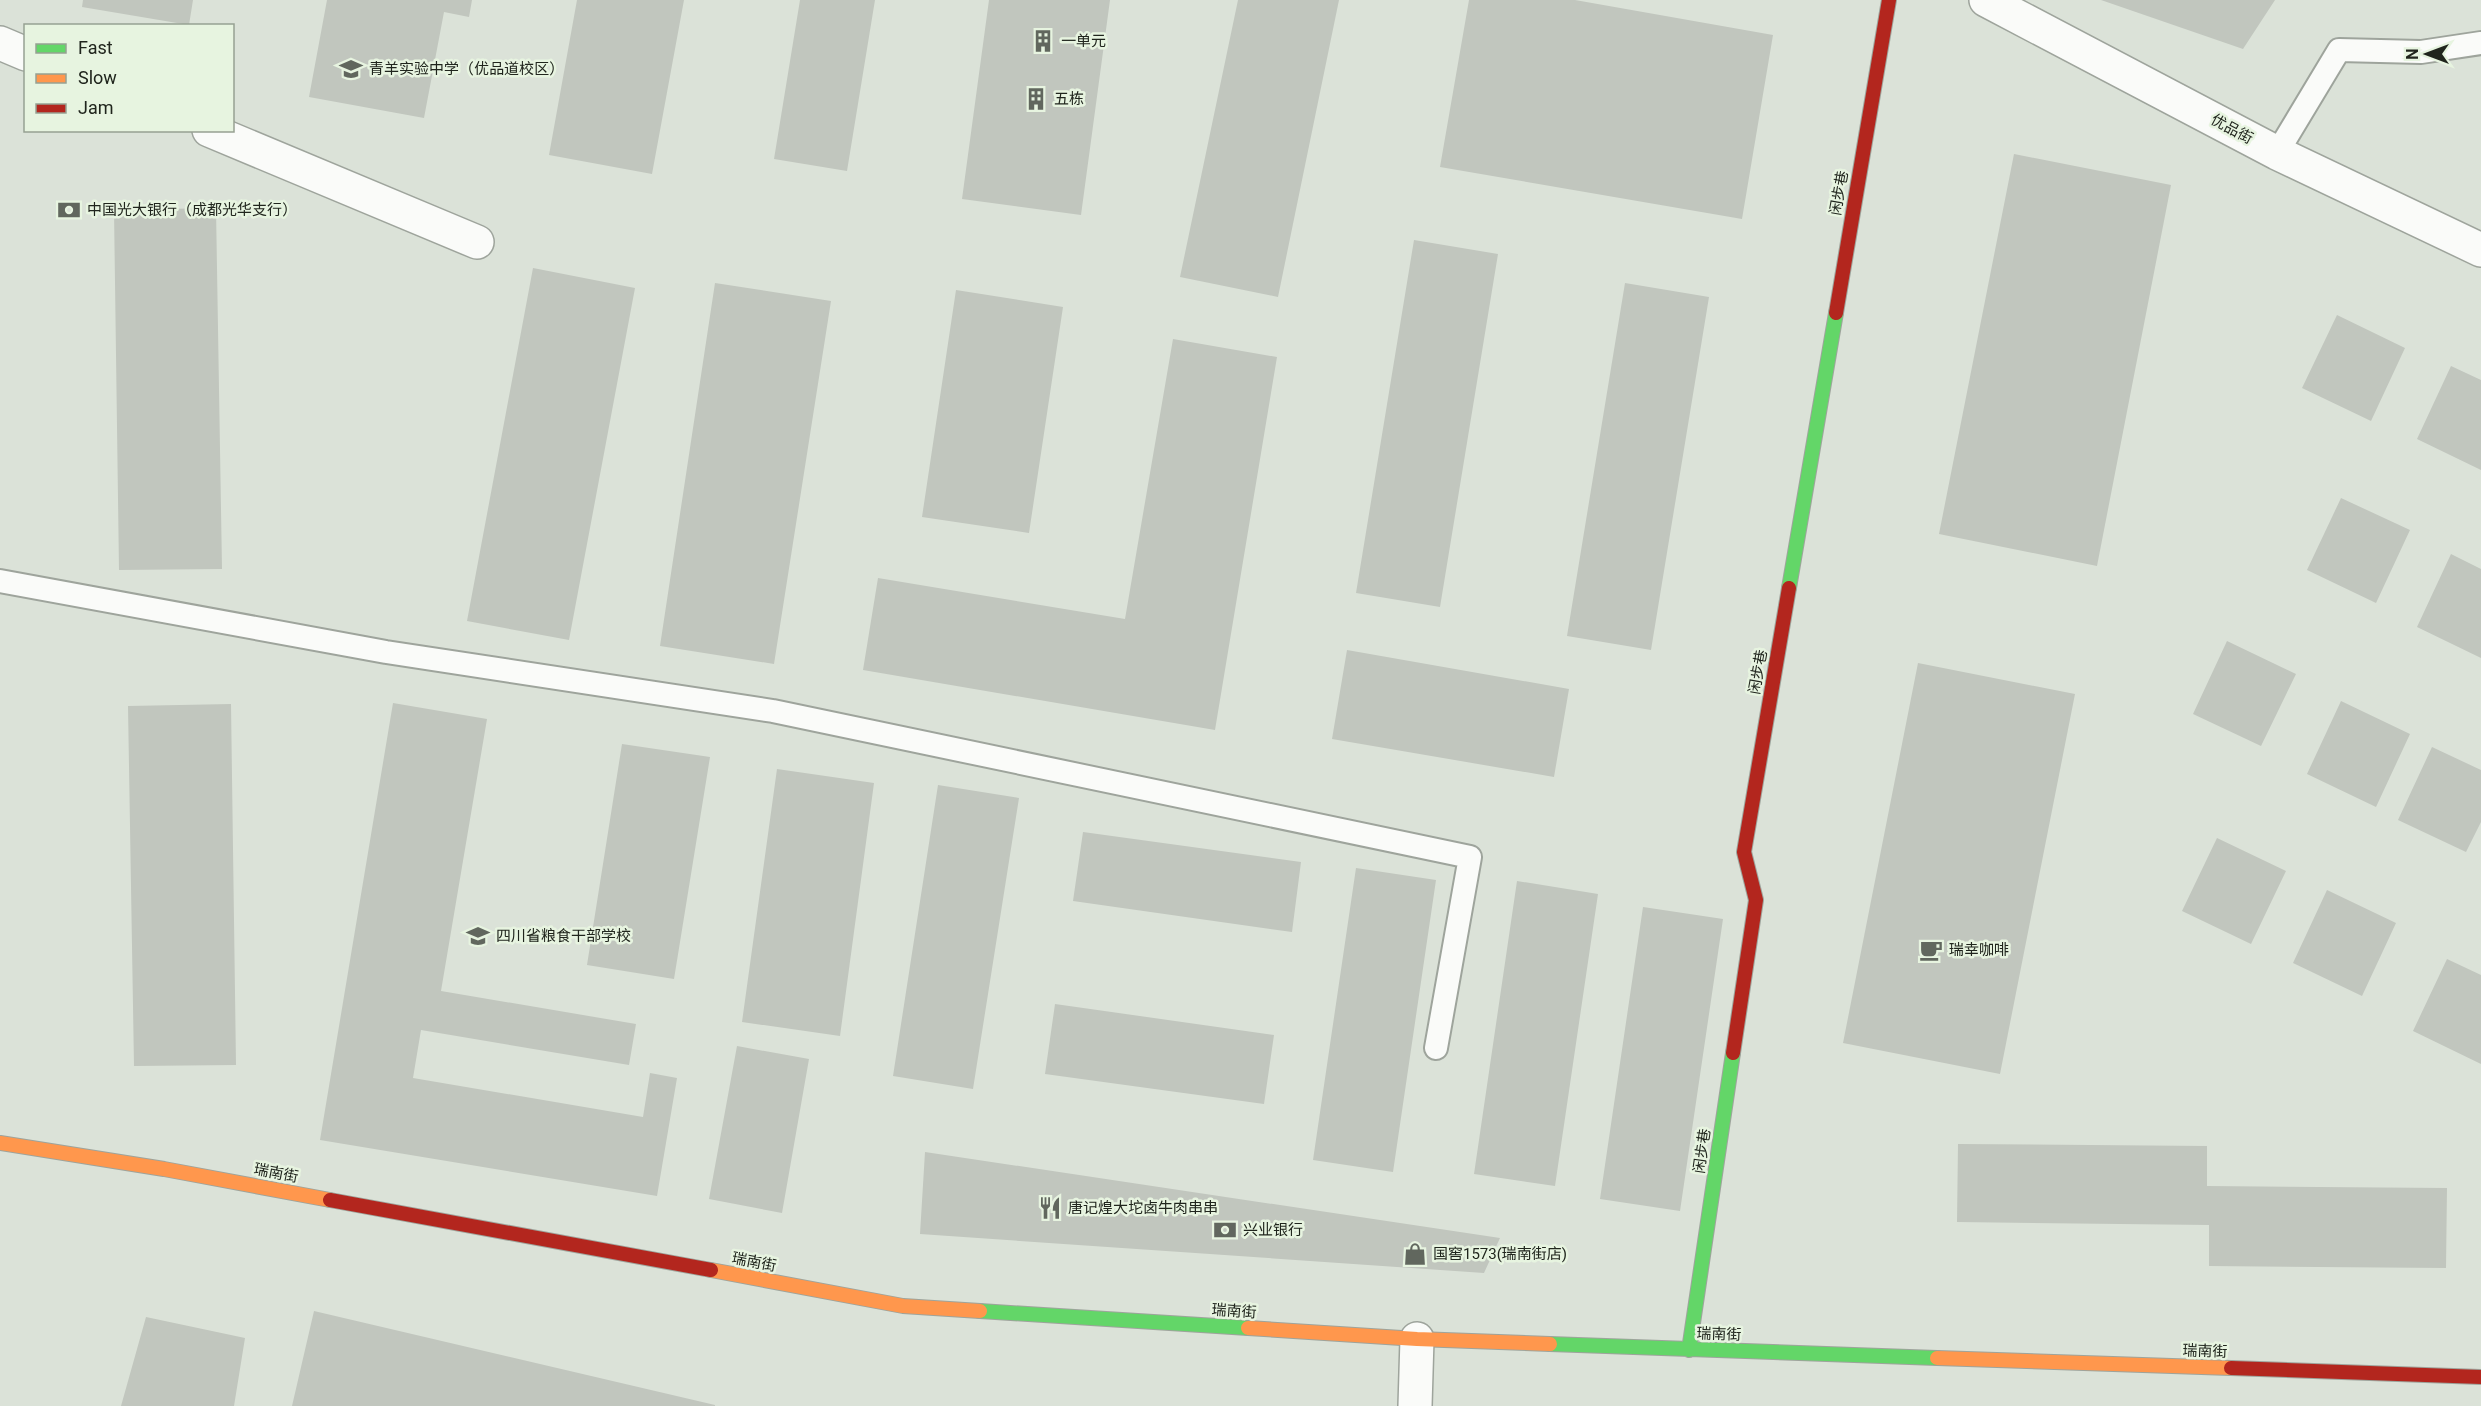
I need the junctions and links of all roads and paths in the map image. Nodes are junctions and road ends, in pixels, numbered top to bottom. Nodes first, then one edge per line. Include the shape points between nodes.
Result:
1 (1889, 0) edge
2 (1986, 0) edge
3 (0, 43) edge
4 (2481, 44) edge
5 (24, 53) edge
6 (214, 132) edge
7 (2277, 153) junction
8 (477, 242) dead end
9 (2481, 250) edge
10 (0, 581) edge
11 (1436, 1048) dead end
12 (0, 1143) edge
13 (1417, 1339) junction
14 (1689, 1350) junction
15 (2481, 1377) edge
16 (1415, 1406) edge

1 - 14 street, 闲步巷 via 1744,852 1756,900
2 - 7 street, 优品街
3 - 5 street
4 - 7 lane via 2421,52 2339,50
6 - 8 street
7 - 9 street, 优品街
10 - 11 lane via 386,652 772,711 1470,857
12 - 13 street, 瑞南街 via 164,1168 903,1306
13 - 14 street, 瑞南街
13 - 16 street
14 - 15 street, 瑞南街

